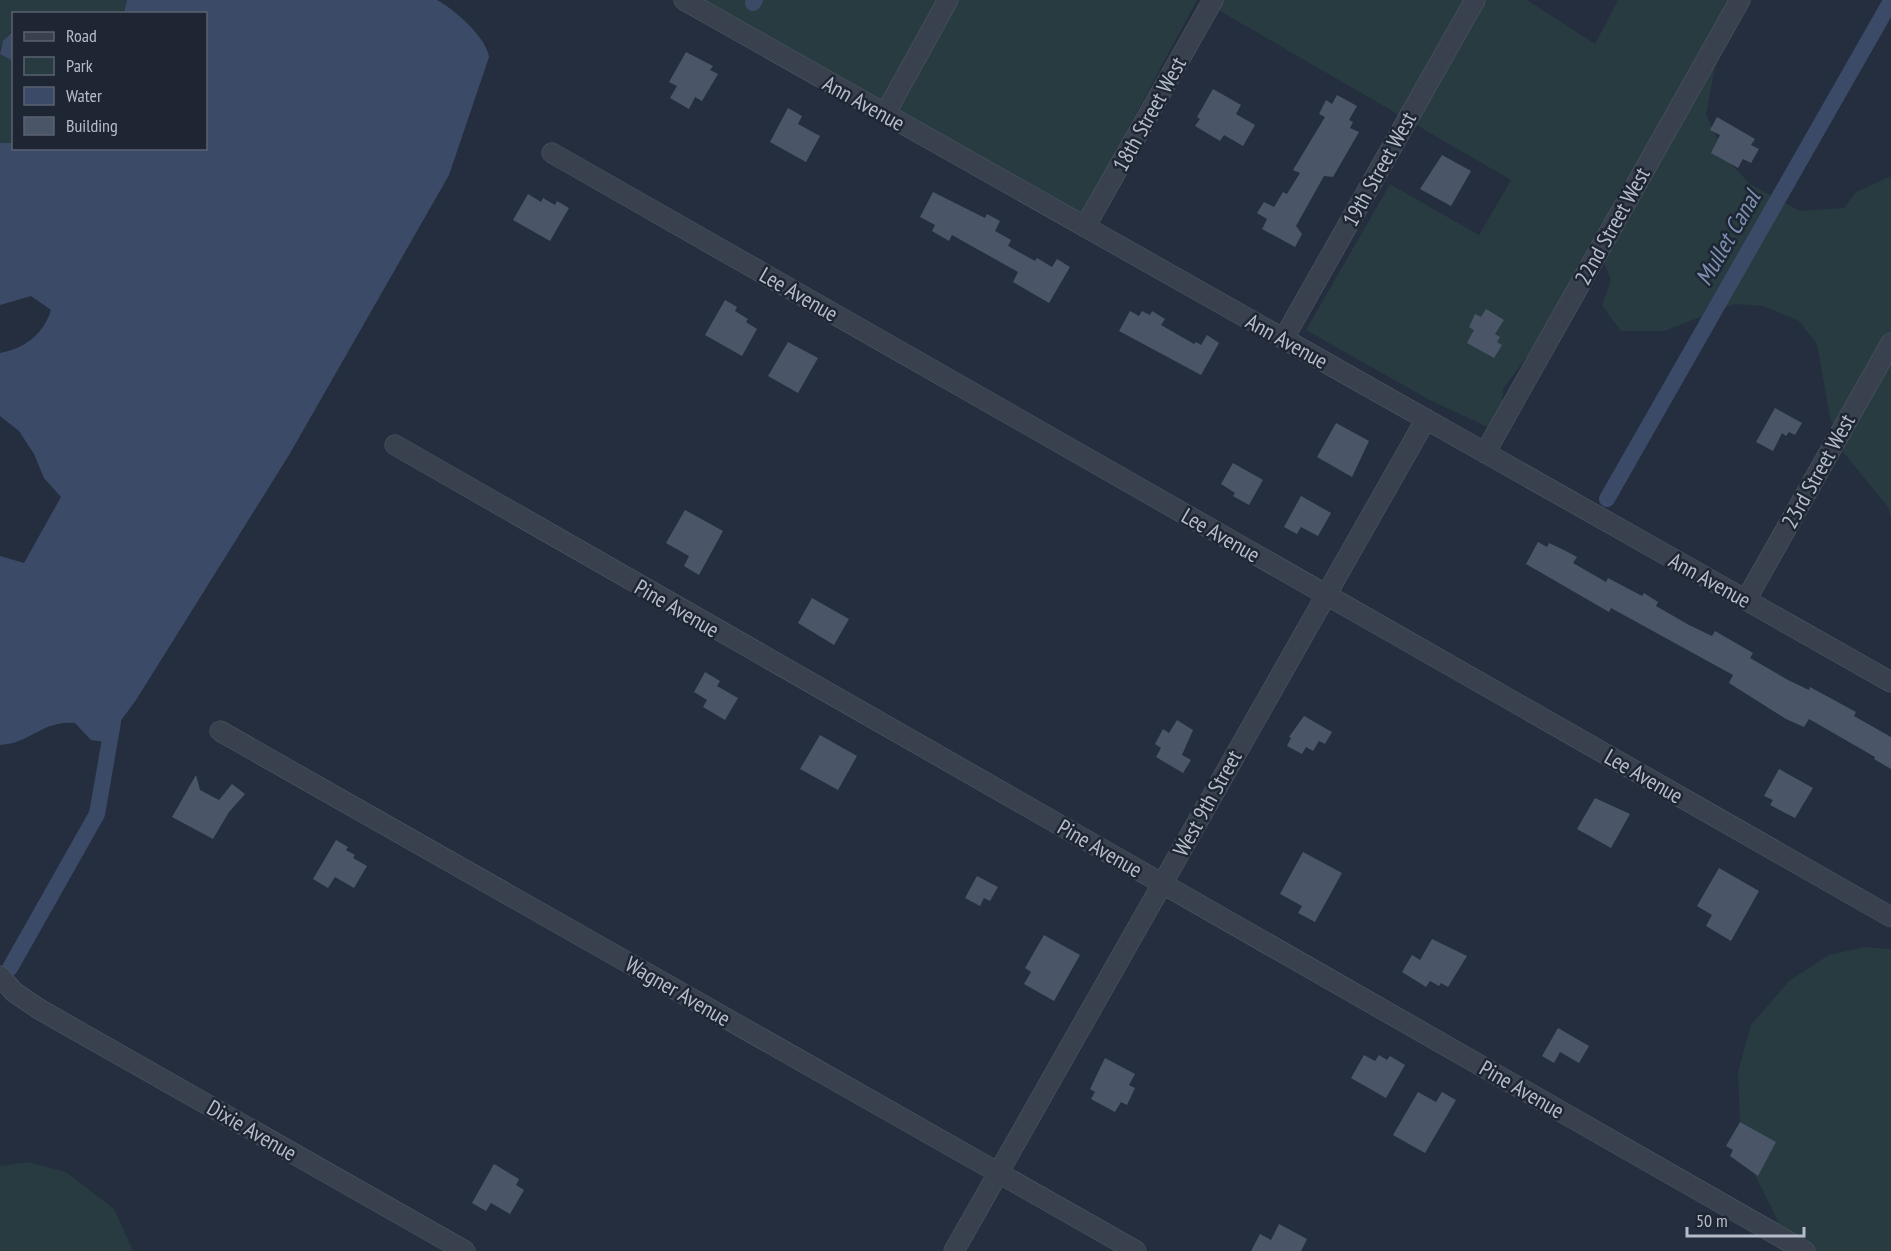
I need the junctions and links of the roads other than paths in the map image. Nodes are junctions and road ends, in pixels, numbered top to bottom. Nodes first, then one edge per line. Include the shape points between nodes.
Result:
1 (684, 0) edge
2 (948, 0) edge
3 (1213, 0) edge
4 (1475, 0) edge
5 (1740, 0) edge
6 (885, 114) junction
7 (552, 153) dead end
8 (1085, 227) junction
9 (1284, 338) junction
10 (1891, 342) edge
11 (1426, 419) junction
12 (395, 445) dead end
13 (1485, 453) junction
14 (1325, 594) junction
15 (1746, 600) junction
16 (1891, 682) edge
17 (220, 730) dead end
18 (1162, 883) junction
19 (1891, 917) edge
20 (0, 976) edge
21 (998, 1173) junction
22 (465, 1251) edge
23 (954, 1251) edge
24 (1136, 1251) edge
25 (1805, 1251) edge

1 - 6 street, Ann Avenue
2 - 6 street
3 - 8 street, 18th Street West
4 - 9 street, 19th Street West
5 - 13 street, 22nd Street West
6 - 8 street, Ann Avenue
7 - 14 street, Lee Avenue
8 - 9 street, Ann Avenue
9 - 11 street, Ann Avenue
10 - 15 street, 23rd Street West
11 - 13 street, Ann Avenue
11 - 14 street, West 9th Street
12 - 18 street, Pine Avenue
13 - 15 street, Ann Avenue
14 - 18 street, West 9th Street
14 - 19 street, Lee Avenue
15 - 16 street, Ann Avenue
17 - 21 street, Wagner Avenue
18 - 21 street, West 9th Street
18 - 25 street, Pine Avenue
20 - 22 street, Dixie Avenue via 14,992 39,1009
21 - 23 street, West 9th Street
21 - 24 street, Wagner Avenue

